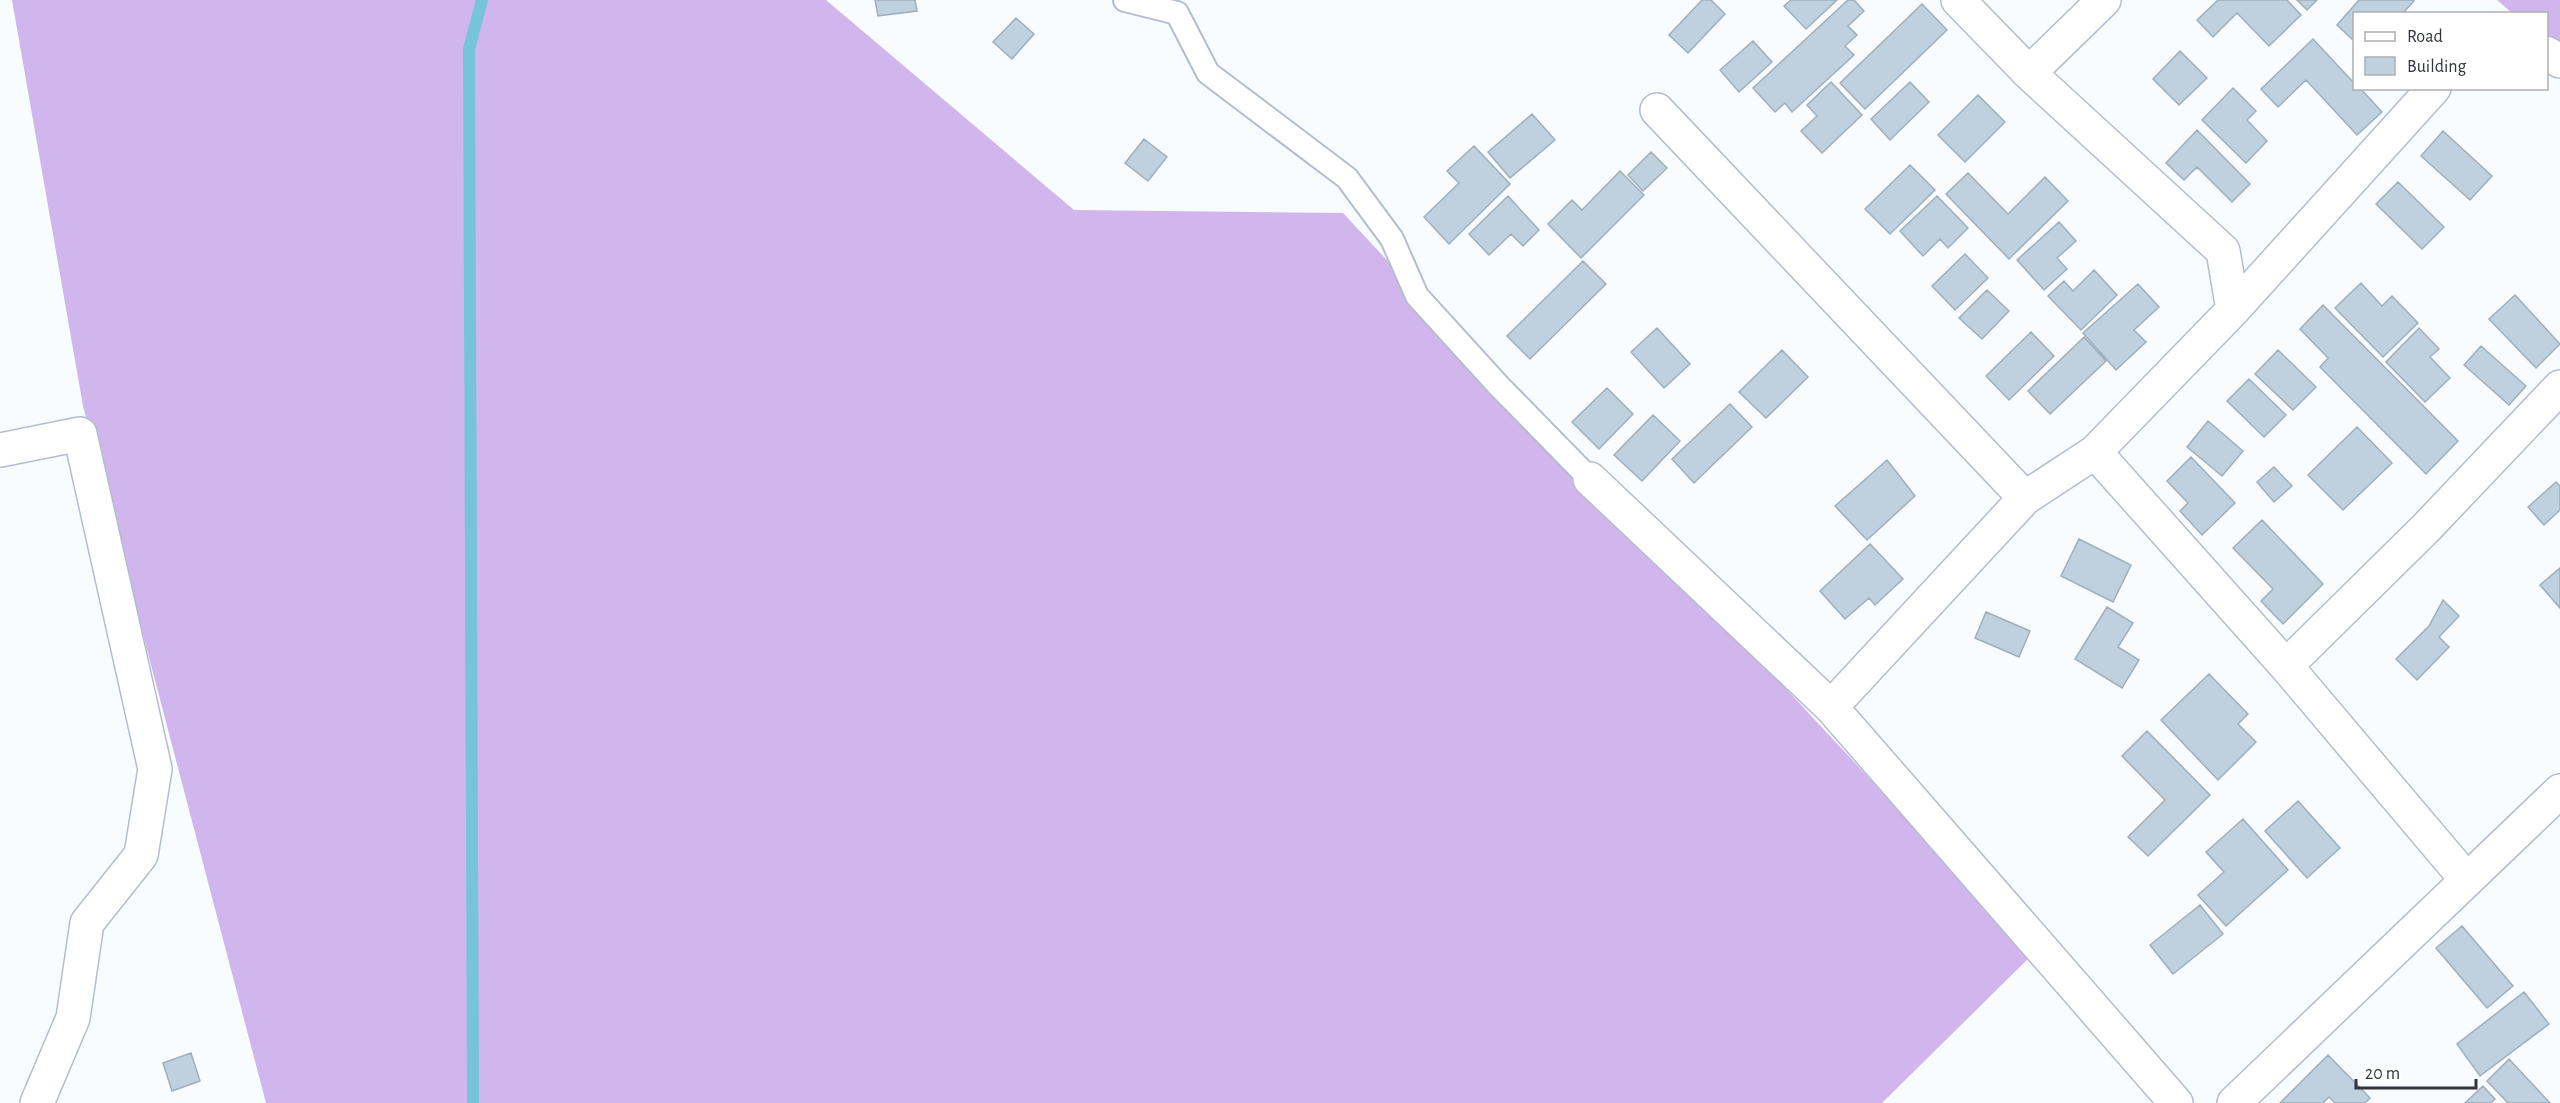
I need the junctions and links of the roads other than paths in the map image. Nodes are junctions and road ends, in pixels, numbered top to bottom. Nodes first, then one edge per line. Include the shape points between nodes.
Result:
1 (1125, 0) edge
2 (1958, 0) edge
3 (2104, 0) edge
4 (2029, 73) junction
5 (2432, 90) edge
6 (1657, 110) dead end
7 (2233, 310) junction
8 (2560, 387) edge
9 (0, 450) edge
10 (2095, 452) junction
11 (1590, 479) joint
12 (2025, 498) junction
13 (2286, 666) junction
14 (1831, 707) junction
15 (2560, 791) edge
16 (2467, 880) junction
17 (37, 1103) edge
18 (2176, 1103) edge
19 (2234, 1103) edge

1 - 11 lane via 1177,13 1208,73 1347,177 1392,239 1417,296
2 - 4 street
3 - 4 street
4 - 7 street via 2223,251
5 - 7 street
6 - 12 street
7 - 10 street
8 - 13 street via 2426,528
9 - 17 street via 80,434 155,769 141,855 87,923 73,1018
10 - 12 street
10 - 13 street
11 - 14 street
12 - 14 street
13 - 16 street
14 - 18 street
15 - 16 street
16 - 19 street

